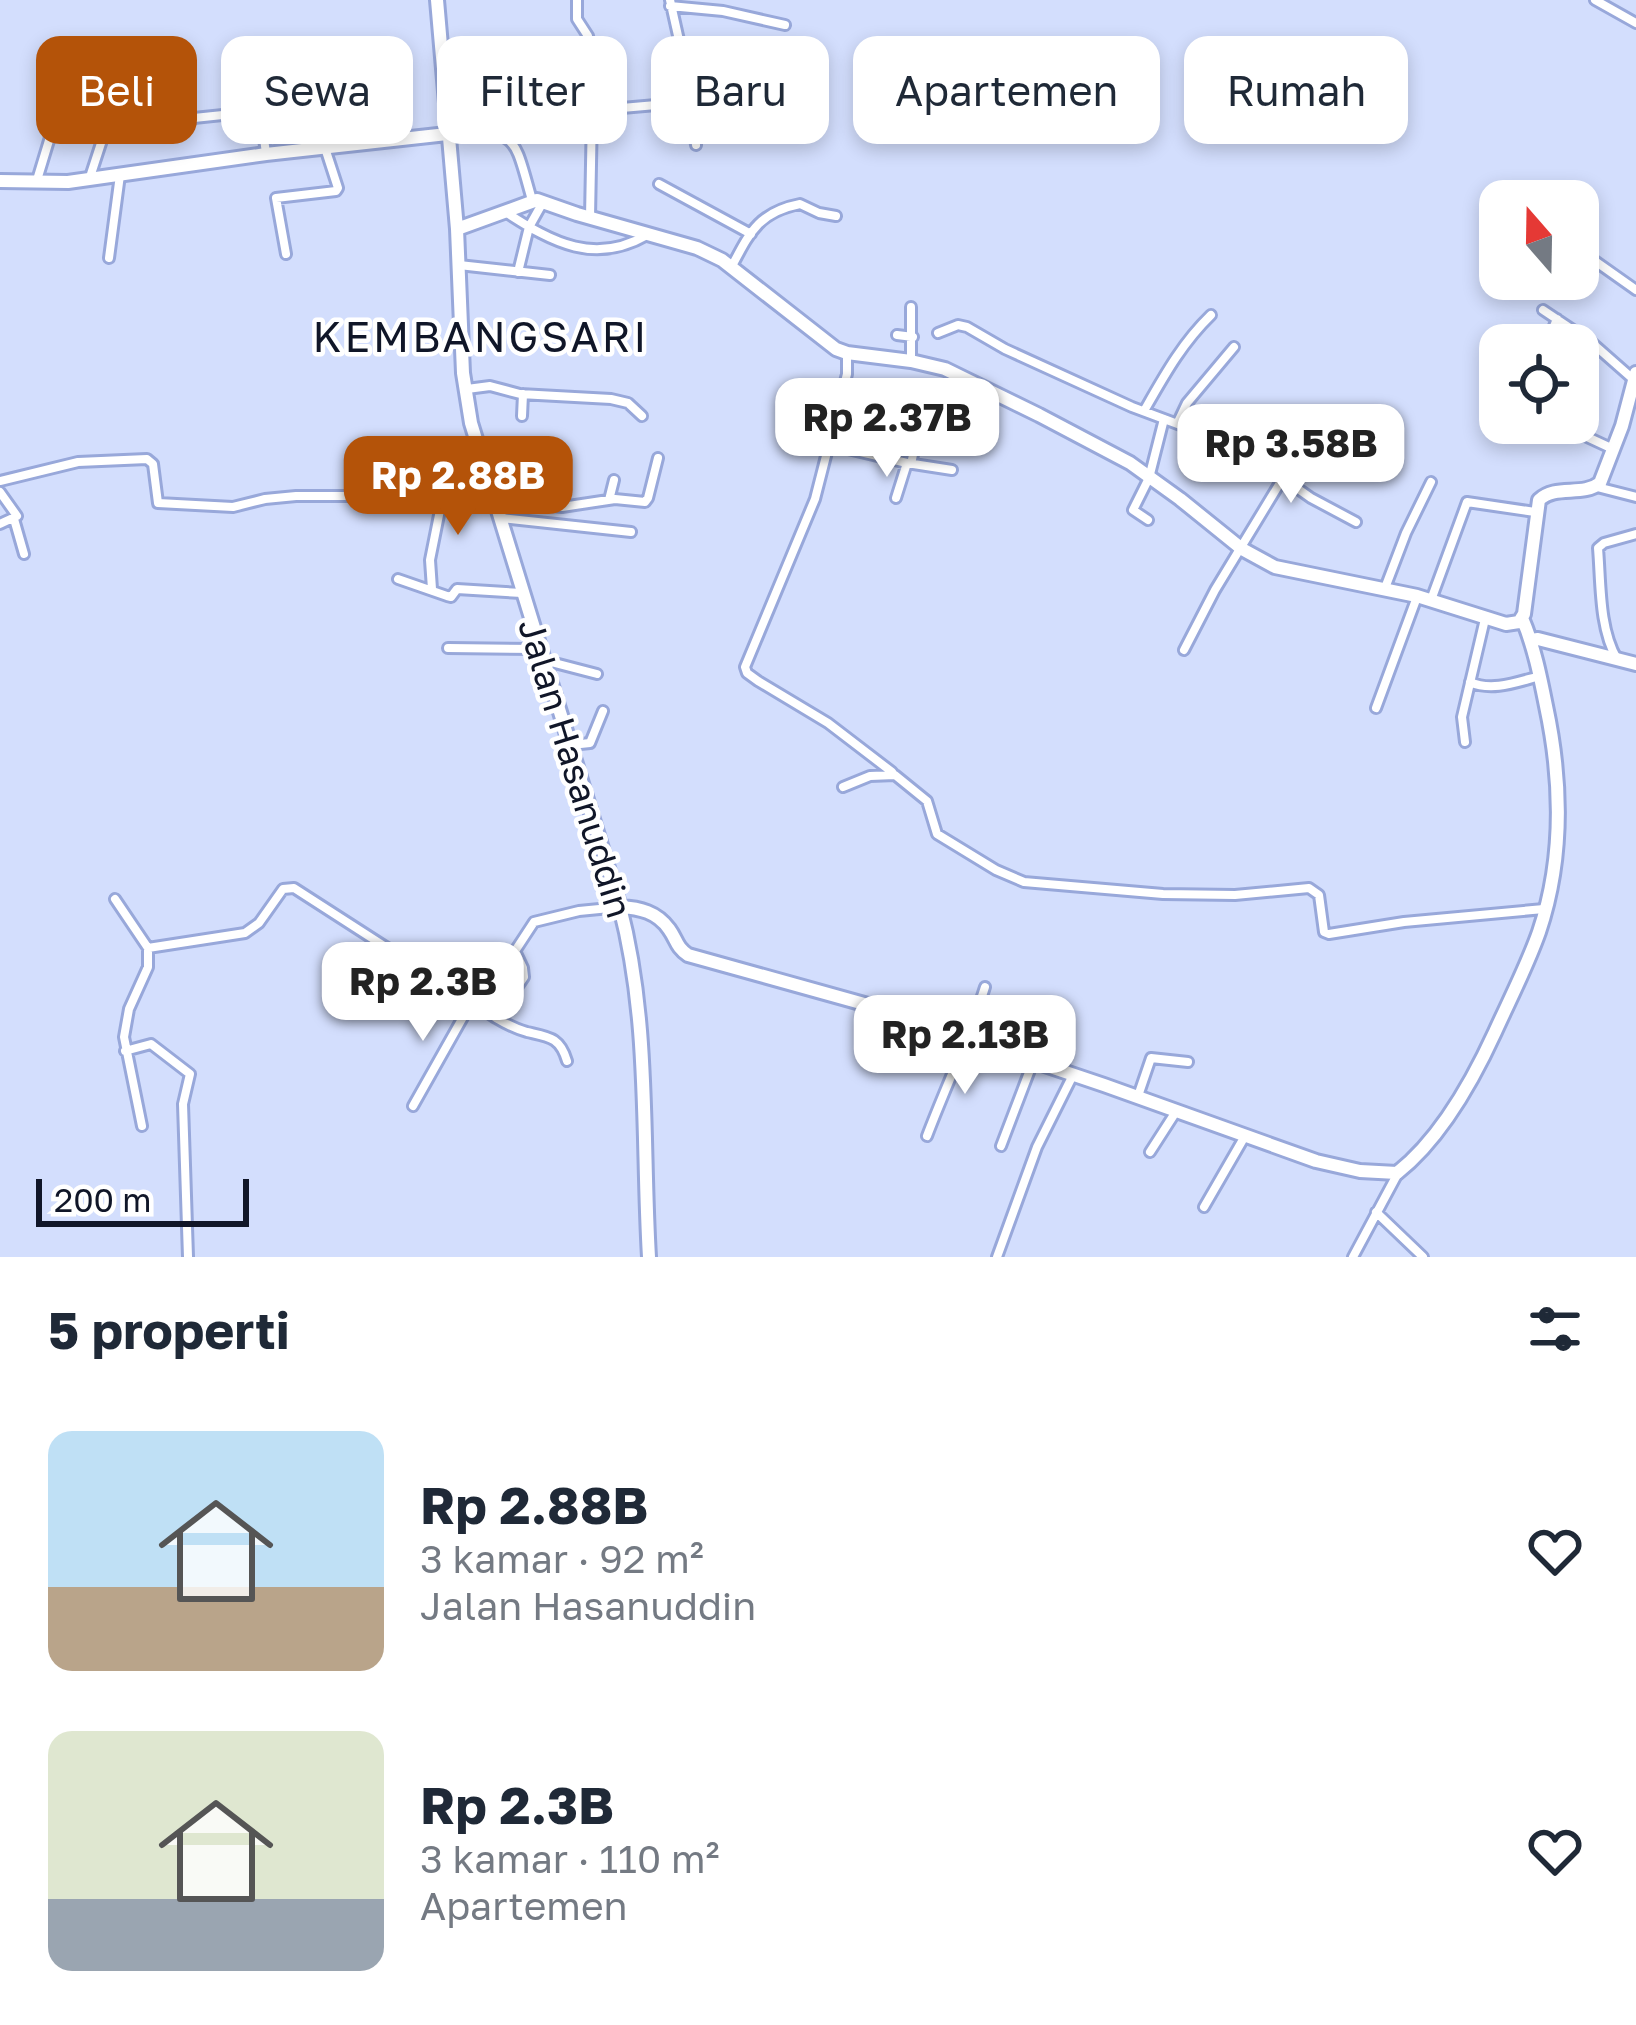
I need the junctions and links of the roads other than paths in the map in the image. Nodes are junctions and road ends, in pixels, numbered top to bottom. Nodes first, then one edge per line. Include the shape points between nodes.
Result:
1 (437, 0) edge
2 (578, 0) edge
3 (1595, 0) edge
4 (670, 3) edge
5 (1636, 22) edge
6 (785, 25) dead end
7 (440, 36) edge
8 (587, 36) edge
9 (677, 36) edge
10 (197, 118) edge
11 (437, 135) edge
12 (48, 144) edge
13 (101, 144) edge
14 (448, 144) edge
15 (513, 144) edge
16 (592, 144) edge
17 (325, 148) junction
18 (266, 154) junction
19 (120, 175) junction
20 (89, 179) junction
21 (0, 181) edge
22 (37, 182) junction
23 (659, 184) dead end
24 (538, 200) junction
25 (505, 212) junction
26 (836, 216) dead end
27 (590, 218) junction
28 (529, 227) junction
29 (458, 230) junction
30 (751, 234) junction
31 (648, 235) junction
32 (286, 254) dead end
33 (109, 258) dead end
34 (1599, 264) edge
35 (459, 265) junction
36 (732, 266) junction
37 (518, 272) junction
38 (550, 275) dead end
39 (1636, 290) edge
40 (911, 307) dead end
41 (1544, 310) dead end
42 (1210, 314) dead end
43 (1557, 319) junction
44 (1555, 324) edge
45 (938, 333) dead end
46 (897, 335) dead end
47 (913, 337) junction
48 (1234, 347) dead end
49 (847, 353) junction
50 (911, 361) junction
51 (1635, 376) edge
52 (465, 389) junction
53 (523, 394) junction
54 (924, 404) dead end
55 (1144, 411) junction
56 (522, 416) dead end
57 (642, 416) dead end
58 (1164, 419) junction
59 (1178, 422) junction
60 (875, 427) dead end
61 (1306, 440) dead end
62 (1599, 443) edge
63 (831, 445) junction
64 (1615, 450) junction
65 (869, 454) junction
66 (658, 458) dead end
67 (909, 463) junction
68 (952, 470) dead end
69 (488, 477) junction
70 (548, 477) dead end
71 (1281, 477) junction
72 (1149, 478) junction
73 (614, 480) dead end
74 (0, 481) edge
75 (1431, 482) dead end
76 (446, 484) junction
77 (1596, 487) junction
78 (0, 492) edge
79 (1636, 496) edge
80 (896, 498) dead end
81 (494, 500) junction
82 (609, 500) junction
83 (530, 505) junction
84 (1535, 512) junction
85 (500, 518) junction
86 (14, 519) junction
87 (1148, 520) dead end
88 (1356, 522) dead end
89 (0, 524) edge
90 (631, 532) dead end
91 (1636, 534) edge
92 (1240, 548) junction
93 (24, 554) dead end
94 (398, 578) dead end
95 (1384, 589) junction
96 (432, 590) junction
97 (522, 592) junction
98 (1424, 598) junction
99 (1522, 618) junction
100 (1485, 619) junction
101 (1531, 640) junction
102 (448, 648) dead end
103 (1184, 650) dead end
104 (542, 655) junction
105 (1618, 661) junction
106 (1636, 664) edge
107 (598, 674) dead end
108 (1540, 676) junction
109 (1469, 682) junction
110 (1376, 708) dead end
111 (603, 711) dead end
112 (1465, 742) dead end
113 (573, 754) junction
114 (895, 775) junction
115 (843, 787) dead end
116 (115, 898) dead end
117 (620, 907) junction
118 (1546, 909) junction
119 (148, 948) junction
120 (985, 987) dead end
121 (471, 1003) junction
122 (496, 1018) junction
123 (965, 1042) junction
124 (125, 1051) junction
125 (567, 1061) dead end
126 (1033, 1062) junction
127 (1188, 1063) dead end
128 (1073, 1075) junction
129 (1138, 1096) junction
130 (412, 1106) dead end
131 (1177, 1110) junction
132 (142, 1126) dead end
133 (927, 1136) dead end
134 (1245, 1136) junction
135 (1001, 1146) dead end
136 (1150, 1152) dead end
137 (1399, 1172) junction
138 (1204, 1207) dead end
139 (1376, 1211) junction
140 (188, 1257) edge
141 (649, 1257) edge
142 (997, 1257) edge
143 (1353, 1257) edge
144 (1423, 1257) edge

1 - 7 street, Jalan Hasanuddin
2 - 8 street
3 - 5 street
4 - 6 street
4 - 9 street
10 - 18 street via 257,109
11 - 17 street
12 - 22 street
13 - 20 street
14 - 29 street, Jalan Hasanuddin
15 - 24 street
16 - 27 street
17 - 18 street
17 - 32 street via 337,191 276,198
18 - 19 street
19 - 20 street
19 - 33 street
20 - 22 street
21 - 22 street
23 - 30 street
24 - 25 street
24 - 27 street
24 - 28 street
25 - 28 street
25 - 29 street
26 - 30 street via 800,204 761,219
27 - 31 street
28 - 31 street via 607,251
28 - 37 street
29 - 35 street, Jalan Hasanuddin
30 - 36 street
31 - 36 street
34 - 39 street
35 - 37 street
35 - 52 street, Jalan Hasanuddin
36 - 49 street
37 - 38 street
40 - 47 street
41 - 43 street
42 - 55 street
43 - 44 street
43 - 51 street
45 - 55 street via 968,327
46 - 47 street
47 - 50 street
48 - 59 street
49 - 50 street
49 - 63 street
50 - 72 street via 953,372
51 - 64 street
52 - 53 street
52 - 69 street, Jalan Hasanuddin
53 - 56 street
53 - 57 street via 611,399
54 - 67 street
55 - 58 street
58 - 59 street
58 - 72 street
59 - 71 street
60 - 65 street
61 - 71 street
62 - 64 street
63 - 65 street
63 - 114 street via 745,667
64 - 77 street
65 - 67 street
66 - 82 street via 645,502
67 - 68 street
67 - 80 street
69 - 76 street
69 - 81 street, Jalan Hasanuddin
70 - 83 street via 534,476
71 - 88 street
71 - 92 street
72 - 87 street via 1133,510
72 - 92 street
73 - 82 street
74 - 76 street via 78,462 147,459 158,503 233,507
75 - 95 street
76 - 96 street
77 - 79 street
77 - 84 street via 1546,494
78 - 86 street
81 - 83 street
81 - 85 street, Jalan Hasanuddin
82 - 83 street
84 - 98 street via 1467,502
84 - 99 street
85 - 90 street
85 - 97 street, Jalan Hasanuddin
86 - 89 street
86 - 93 street
91 - 105 street via 1598,548 1604,627
92 - 95 street via 1283,569
92 - 103 street
94 - 96 street
95 - 98 street
96 - 97 street via 451,597 457,589
97 - 104 street, Jalan Hasanuddin
98 - 100 street
98 - 110 street
99 - 100 street
99 - 101 street
100 - 109 street
101 - 105 street
101 - 108 street
102 - 104 street
104 - 107 street
104 - 113 street, Jalan Hasanuddin
105 - 106 street
108 - 109 street via 1498,686
108 - 118 street via 1558,772
109 - 112 street
111 - 113 street via 590,743
113 - 117 street, Jalan Hasanuddin
114 - 115 street
114 - 118 street via 927,802 937,834 1024,882 1162,894 1309,888 1319,895 1329,934
116 - 119 street
117 - 122 street via 534,922 515,951 524,977
117 - 123 street via 656,916 682,952
117 - 141 street, Jalan Hasanuddin via 641,1032
118 - 137 street via 1478,1070
119 - 121 street via 245,933 283,889 295,888
119 - 124 street
120 - 123 street
121 - 122 street
121 - 130 street
122 - 125 street via 556,1039
123 - 126 street
123 - 133 street
124 - 132 street
124 - 140 street via 151,1044 190,1074 183,1104
126 - 128 street
126 - 135 street
127 - 129 street via 1151,1058
128 - 129 street
128 - 142 street
129 - 131 street
131 - 134 street
131 - 136 street
134 - 137 street via 1335,1167
134 - 138 street
137 - 139 street
139 - 143 street
139 - 144 street

